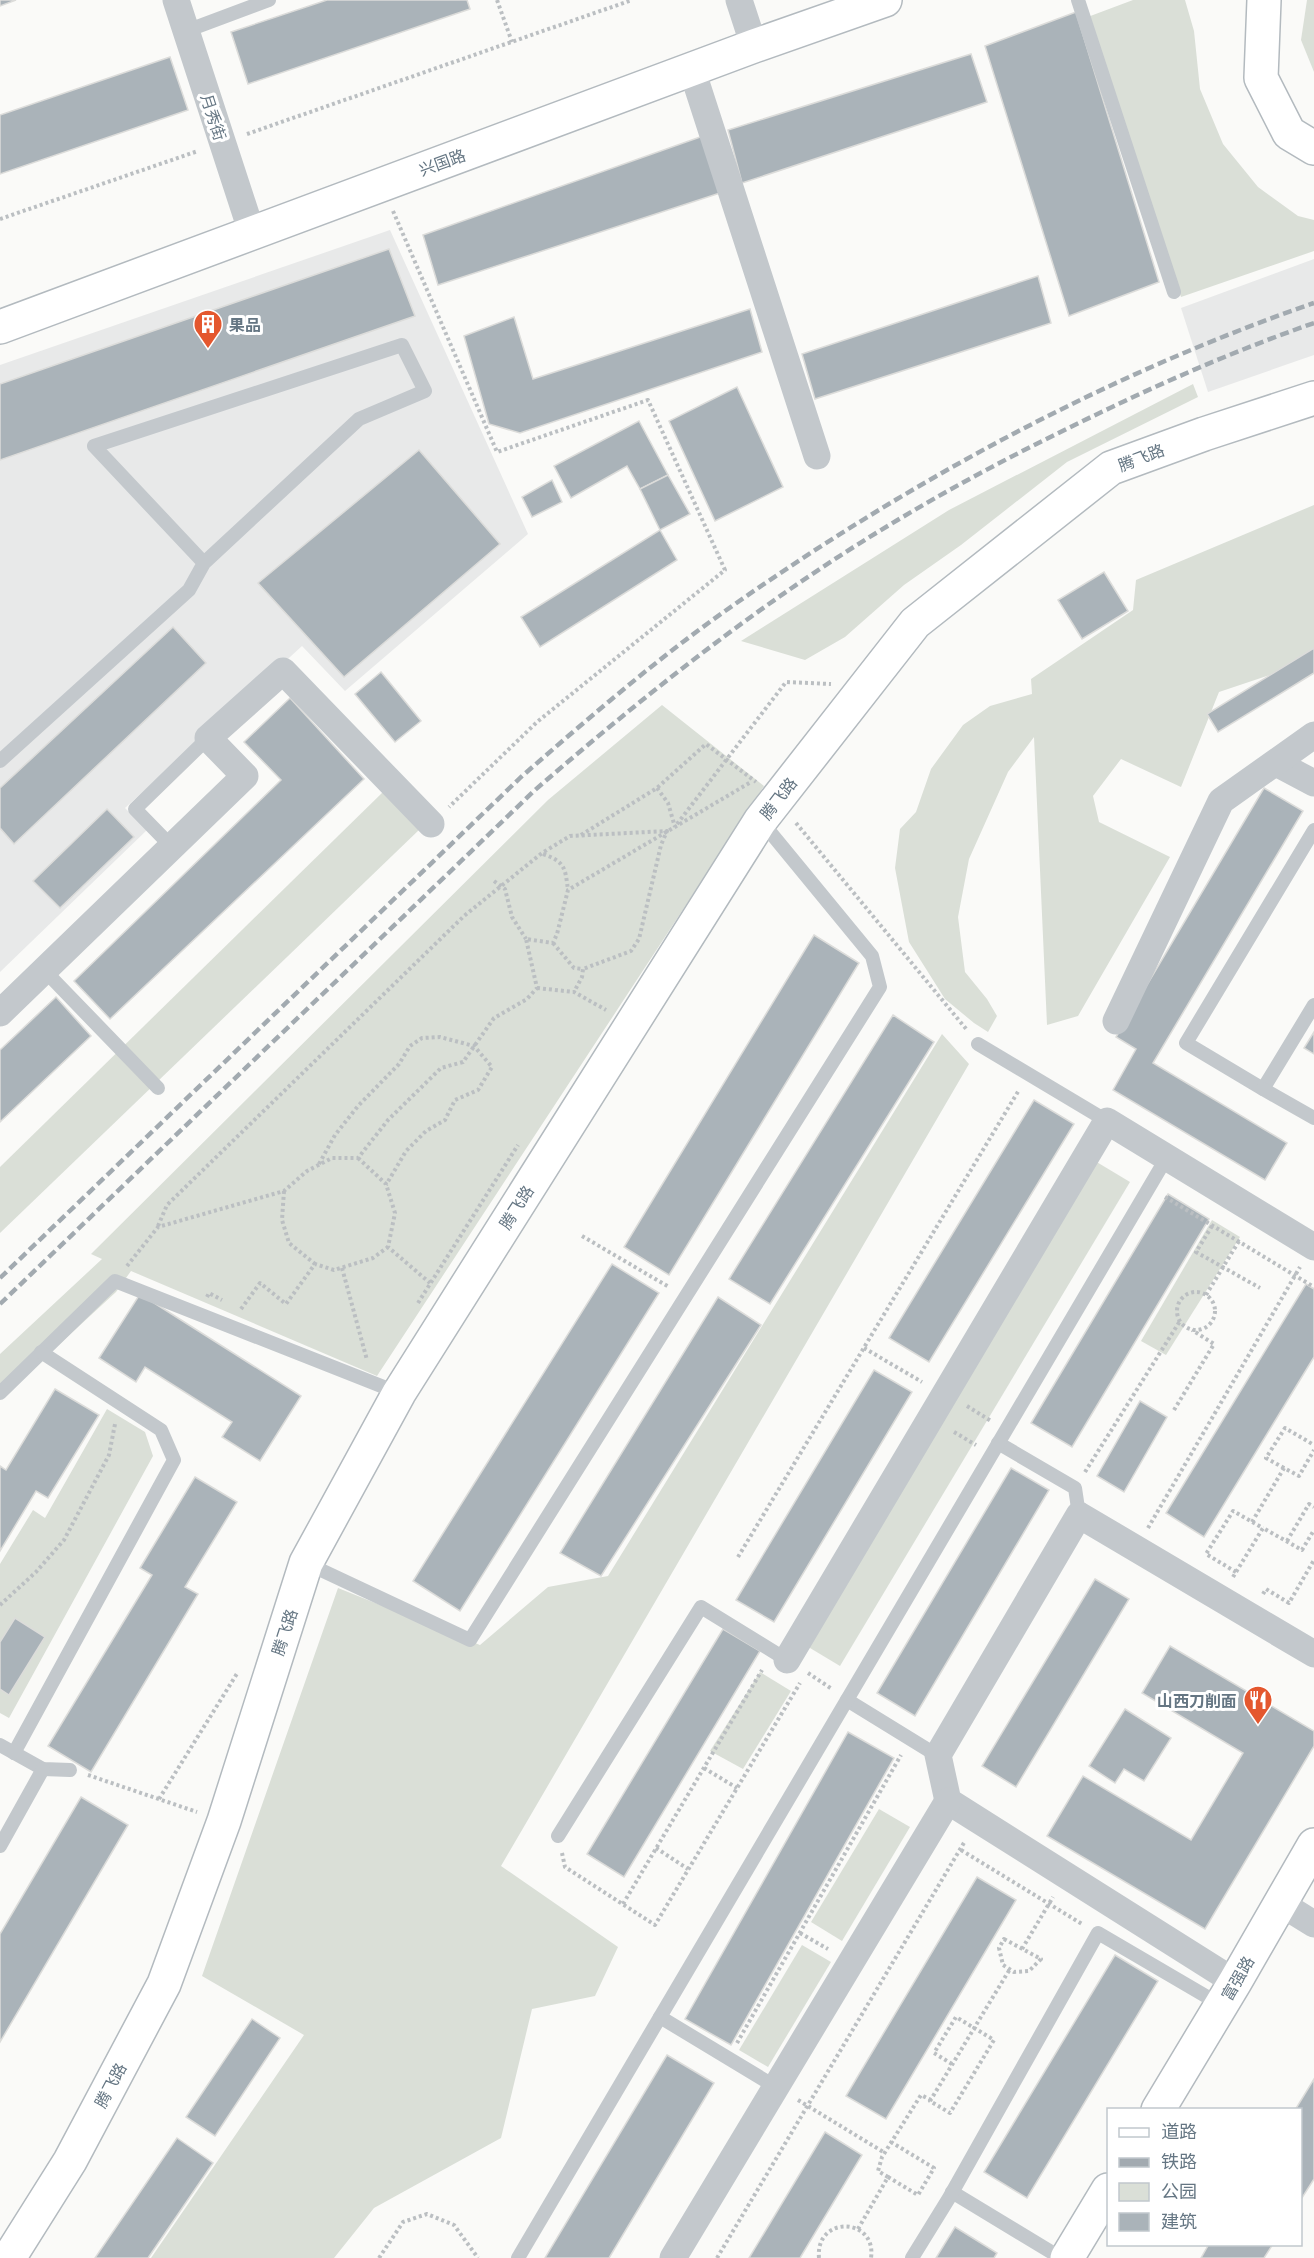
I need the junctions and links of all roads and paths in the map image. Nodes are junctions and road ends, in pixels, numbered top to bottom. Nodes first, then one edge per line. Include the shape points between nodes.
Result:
1 (176, 0) edge
2 (269, 0) edge
3 (497, 0) edge
4 (632, 0) edge
5 (739, 0) edge
6 (885, 0) edge
7 (1078, 0) edge
8 (1264, 0) edge
9 (186, 31) junction
10 (512, 42) junction
11 (754, 46) junction
12 (692, 70) junction
13 (222, 142) junction
14 (1314, 148) edge
15 (382, 185) junction
16 (0, 219) edge
17 (252, 233) junction
18 (1174, 292) dead end
19 (0, 327) edge
20 (1314, 398) edge
21 (817, 456) dead end
22 (204, 563) junction
23 (838, 684) dead end
24 (1314, 735) edge
25 (208, 738) junction
26 (727, 760) junction
27 (0, 762) edge
28 (1276, 763) junction
29 (798, 772) junction
30 (1314, 783) edge
31 (657, 788) junction
32 (762, 796) junction
33 (431, 824) joint
34 (675, 826) junction
35 (1314, 830) edge
36 (667, 831) junction
37 (580, 835) junction
38 (171, 846) junction
39 (542, 853) junction
40 (494, 881) dead end
41 (568, 890) junction
42 (526, 939) junction
43 (553, 943) junction
44 (583, 969) junction
45 (44, 970) junction
46 (537, 988) junction
47 (1314, 1005) edge
48 (0, 1013) edge
49 (1116, 1021) dead end
50 (978, 1044) joint
51 (474, 1046) junction
52 (158, 1088) dead end
53 (1263, 1089) junction
54 (1029, 1094) dead end
55 (1314, 1118) edge
56 (1107, 1121) junction
57 (1167, 1157) junction
58 (358, 1158) junction
59 (319, 1165) junction
60 (386, 1185) junction
61 (1149, 1187) junction
62 (284, 1191) junction
63 (1212, 1225) junction
64 (158, 1227) junction
65 (582, 1236) dead end
66 (1239, 1241) junction
67 (1313, 1246) edge
68 (388, 1247) junction
69 (315, 1264) junction
70 (1223, 1267) junction
71 (342, 1268) junction
72 (1295, 1276) junction
73 (116, 1281) junction
74 (1314, 1287) edge
75 (1260, 1288) dead end
76 (1206, 1295) junction
77 (458, 1297) junction
78 (686, 1297) junction
79 (197, 1313) junction
80 (1180, 1322) junction
81 (1192, 1329) junction
82 (864, 1348) junction
83 (41, 1352) junction
84 (930, 1387) dead end
85 (386, 1388) junction
86 (0, 1393) edge
87 (120, 1403) junction
88 (965, 1406) dead end
89 (1174, 1410) dead end
90 (1006, 1430) junction
91 (998, 1443) junction
92 (1314, 1445) edge
93 (1314, 1450) edge
94 (1284, 1468) junction
95 (1075, 1488) junction
96 (1314, 1507) edge
97 (1079, 1515) junction
98 (1252, 1522) junction
99 (1263, 1528) junction
100 (1314, 1530) edge
101 (1287, 1541) junction
102 (1136, 1548) junction
103 (738, 1557) dead end
104 (1314, 1560) edge
105 (306, 1563) junction
106 (1236, 1572) junction
107 (1266, 1589) dead end
108 (1220, 1598) junction
109 (0, 1605) edge
110 (1314, 1654) edge
111 (792, 1666) junction
112 (239, 1671) dead end
113 (847, 1700) junction
114 (911, 1739) junction
115 (0, 1745) edge
116 (14, 1753) junction
117 (938, 1756) junction
118 (704, 1768) junction
119 (43, 1769) junction
120 (70, 1770) dead end
121 (97, 1778) dead end
122 (737, 1788) junction
123 (159, 1799) junction
124 (948, 1801) junction
125 (975, 1818) junction
126 (224, 1821) junction
127 (558, 1836) joint
128 (1314, 1845) edge
129 (0, 1846) edge
130 (656, 1848) junction
131 (961, 1850) junction
132 (688, 1869) junction
133 (1066, 1875) junction
134 (1280, 1903) junction
135 (623, 1904) junction
136 (1049, 1904) junction
137 (1077, 1921) dead end
138 (1314, 1924) edge
139 (1022, 1949) junction
140 (1010, 1969) junction
141 (1228, 1994) junction
142 (660, 2017) junction
143 (974, 2027) junction
144 (728, 2058) junction
145 (952, 2064) junction
146 (776, 2087) junction
147 (931, 2100) junction
148 (808, 2106) junction
149 (1159, 2108) edge
150 (891, 2142) junction
151 (885, 2153) junction
152 (888, 2177) junction
153 (952, 2192) junction
154 (1107, 2192) edge
155 (858, 2229) junction
156 (9, 2258) edge
157 (379, 2258) edge
158 (478, 2258) edge
159 (518, 2258) edge
160 (674, 2258) edge
161 (717, 2258) edge
162 (819, 2258) edge
163 (871, 2258) edge
164 (912, 2258) edge
165 (1061, 2258) edge
166 (1068, 2258) edge

1 - 9 street, 月秀街
2 - 9 lane
3 - 10 path
4 - 10 path
5 - 11 street
6 - 11 street, 兴国路
7 - 18 lane
8 - 14 street via 1262,78 1289,133
9 - 13 street, 月秀街
10 - 13 path
11 - 12 street, 兴国路
12 - 15 street, 兴国路
12 - 21 street
13 - 16 path
13 - 17 street, 月秀街
15 - 17 street, 兴国路
15 - 33 path via 497,452 648,400 725,570 537,722
17 - 19 street, 兴国路
20 - 29 street, 腾飞路 via 1111,468 915,622
22 - 22 lane via 94,446 402,345 425,391 359,419
22 - 27 lane via 189,590
23 - 26 path via 786,682
24 - 28 street
25 - 33 street via 283,671
25 - 38 lane via 135,808
25 - 38 street via 245,776
26 - 31 path via 706,744
26 - 32 path
26 - 34 path
28 - 30 street
28 - 49 street via 1221,801
29 - 32 street, 腾飞路
29 - 32 path via 757,778
31 - 34 path via 668,803
31 - 37 path
32 - 34 path
32 - 50 path
32 - 77 street, 腾飞路 via 633,1024
32 - 78 lane via 872,956 880,987
34 - 36 path
35 - 53 lane via 1186,1043
36 - 37 path
36 - 41 path
36 - 44 path via 639,939 631,951
37 - 39 path via 570,836
38 - 45 street
39 - 41 path via 559,859 566,871
39 - 64 path via 464,916 167,1205
40 - 42 path via 505,889 512,917
41 - 43 path
42 - 43 path
42 - 46 path
43 - 44 path via 574,969
44 - 46 path via 574,992
45 - 48 street
45 - 52 lane
46 - 51 path via 527,999 494,1018
47 - 53 lane
50 - 56 lane
51 - 58 path via 463,1062 441,1068 388,1120
51 - 59 path via 440,1037 422,1038 411,1046 335,1135
51 - 60 path via 492,1067 478,1090 455,1100 445,1120 406,1150
53 - 55 lane
54 - 82 path via 1020,1088
56 - 57 street
56 - 111 street
57 - 61 lane
57 - 67 street
58 - 59 path via 332,1158
58 - 60 path
59 - 62 path
60 - 68 path via 395,1213
61 - 63 path
61 - 90 lane
62 - 64 path
62 - 69 path via 282,1220 289,1243
63 - 66 path
63 - 70 path via 1196,1252
64 - 73 path
65 - 78 path
66 - 70 path
66 - 72 path
67 - 72 path
68 - 71 path via 373,1258
68 - 77 path via 429,1283
69 - 71 path via 334,1270
69 - 79 path via 286,1304 260,1283 241,1310 209,1293
70 - 75 path
70 - 76 path
71 - 85 path
72 - 74 path
72 - 102 path
73 - 79 lane
73 - 83 lane
76 - 80 path via 1196,1292 1184,1297 1178,1307
76 - 81 path via 1215,1305 1214,1318 1206,1327
77 - 85 street, 腾飞路
78 - 105 lane via 470,1640
79 - 85 lane
80 - 81 path
80 - 95 path
81 - 89 path via 1214,1344
82 - 84 path
82 - 103 path
83 - 86 lane
83 - 87 lane
85 - 105 street, 腾飞路
87 - 109 path via 109,1455 64,1540
87 - 116 lane via 161,1430 174,1460
88 - 90 path
90 - 91 lane
91 - 95 lane
91 - 113 lane
92 - 94 path via 1285,1428 1266,1458
93 - 94 path via 1299,1476
94 - 98 path
95 - 97 lane
96 - 101 path via 1309,1504
97 - 102 street
97 - 117 street
98 - 99 path
98 - 106 path via 1233,1511 1206,1554
99 - 101 path
99 - 106 path
100 - 101 path via 1302,1550
102 - 108 street
104 - 107 path via 1289,1603
105 - 126 street, 腾飞路
106 - 108 path
108 - 110 street
111 - 113 path
111 - 118 path
111 - 122 path
111 - 127 lane via 701,1607
112 - 123 path
113 - 114 lane
113 - 142 lane
114 - 117 lane
114 - 144 path
115 - 116 lane
116 - 119 lane
117 - 124 street
118 - 122 path
118 - 130 path
119 - 120 lane
119 - 129 lane
121 - 123 path
122 - 132 path
123 - 126 path
124 - 125 street
124 - 146 street
125 - 131 path
125 - 133 street
126 - 156 street, 腾飞路 via 164,1984 70,2161
127 - 135 path via 565,1868
128 - 134 street, 富强路
130 - 132 path
130 - 135 path
131 - 136 path
131 - 148 path
132 - 135 path via 655,1925
133 - 136 path
133 - 141 street
134 - 138 street
134 - 141 street, 富强路
136 - 137 path
136 - 139 path
139 - 140 path via 1004,1939 999,1948 1003,1965
139 - 140 path via 1041,1959 1029,1971
140 - 143 path
141 - 149 street, 富强路
141 - 153 lane via 1098,1933
142 - 144 lane
142 - 159 lane
143 - 145 path
143 - 145 path via 956,2018 934,2054
143 - 147 path via 994,2040 950,2113
144 - 146 lane
145 - 147 path
146 - 148 path
146 - 160 street
147 - 150 path via 921,2095
148 - 151 path
148 - 161 path
150 - 151 path
150 - 152 path via 934,2169 918,2195
151 - 152 path via 878,2170
152 - 155 path
153 - 164 lane
153 - 165 lane
154 - 166 street
155 - 162 path via 842,2226 827,2233 819,2248
155 - 163 path via 870,2243
157 - 158 path via 403,2222 427,2214 453,2225

